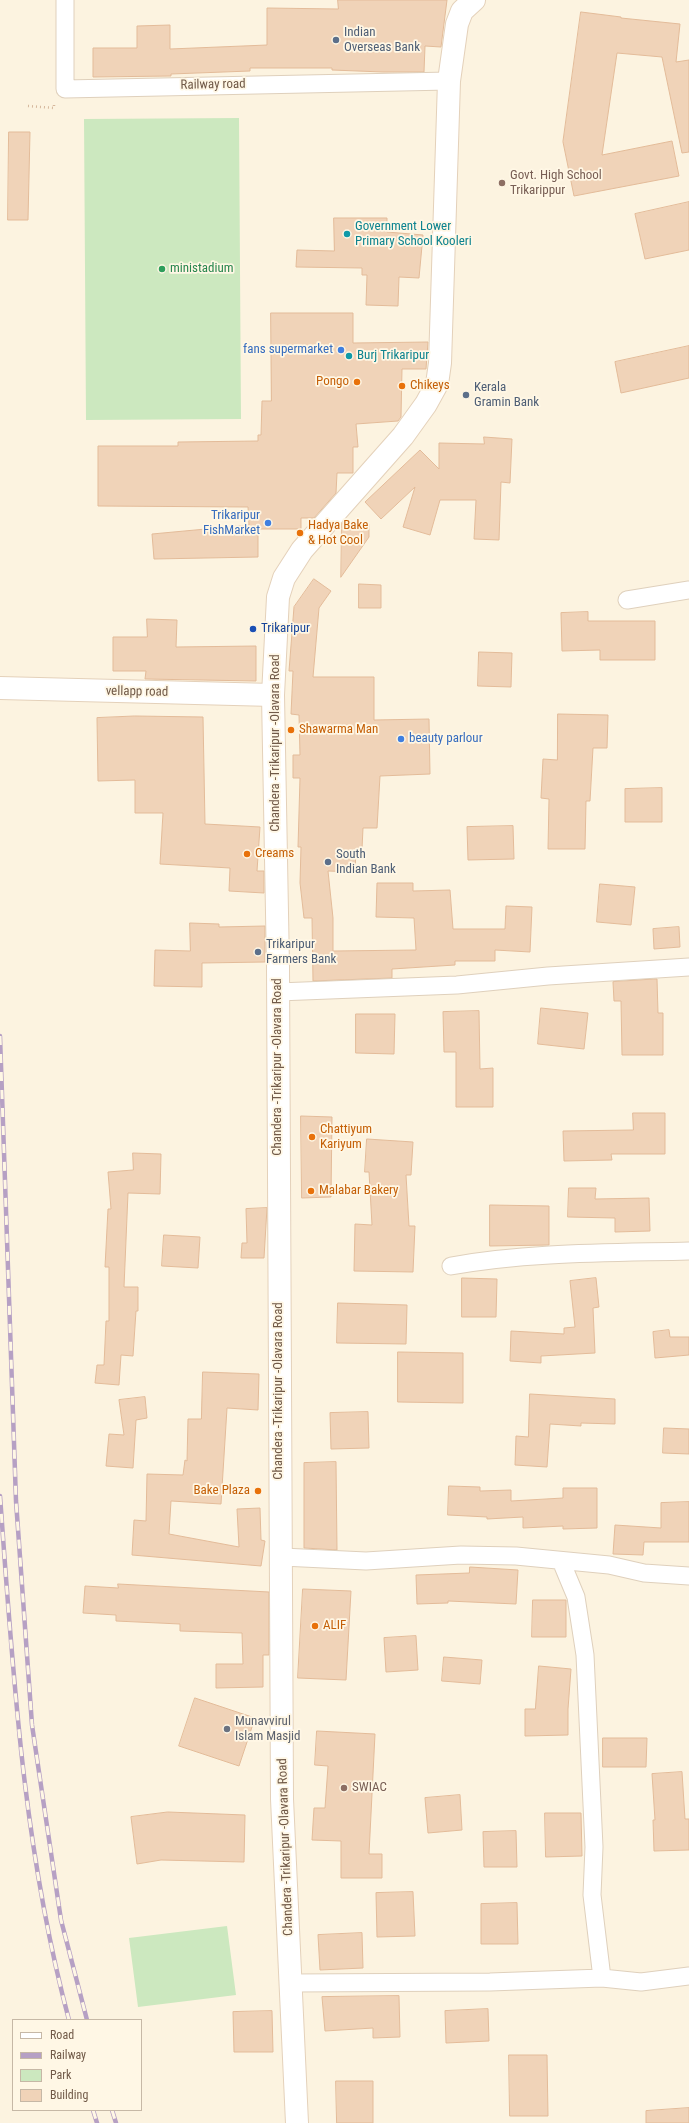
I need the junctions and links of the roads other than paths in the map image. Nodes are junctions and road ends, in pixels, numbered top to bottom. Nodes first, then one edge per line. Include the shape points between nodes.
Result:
1 (65, 0) edge
2 (474, 0) edge
3 (449, 80) junction
4 (689, 590) edge
5 (626, 600) dead end
6 (0, 688) edge
7 (273, 695) junction
8 (689, 967) edge
9 (278, 992) junction
10 (689, 1251) edge
11 (451, 1266) dead end
12 (282, 1557) junction
13 (561, 1561) junction
14 (689, 1576) edge
15 (689, 1976) edge
16 (602, 1978) junction
17 (292, 1983) junction
18 (297, 2123) edge

1 - 3 street, Railway road via 65,89
2 - 3 main road, Chandera -Trikaripur -Olavara Road via 462,11 457,24
3 - 7 main road, Chandera -Trikaripur -Olavara Road via 440,363 437,384 403,436 302,550 284,578 278,597
4 - 5 street
6 - 7 main road, vellapp road
7 - 9 main road, Chandera -Trikaripur -Olavara Road
8 - 9 street via 457,985
9 - 12 main road, Chandera -Trikaripur -Olavara Road via 279,1520
10 - 11 street via 528,1257
12 - 13 street via 366,1561 461,1555 516,1556
12 - 17 main road, Chandera -Trikaripur -Olavara Road via 282,1799
13 - 14 street via 609,1565 644,1573
13 - 16 street via 576,1597 585,1656 594,1848 592,1895
15 - 16 street via 641,1982
16 - 17 street via 490,1982
17 - 18 main road, Chandera -Trikaripur -Olavara Road

